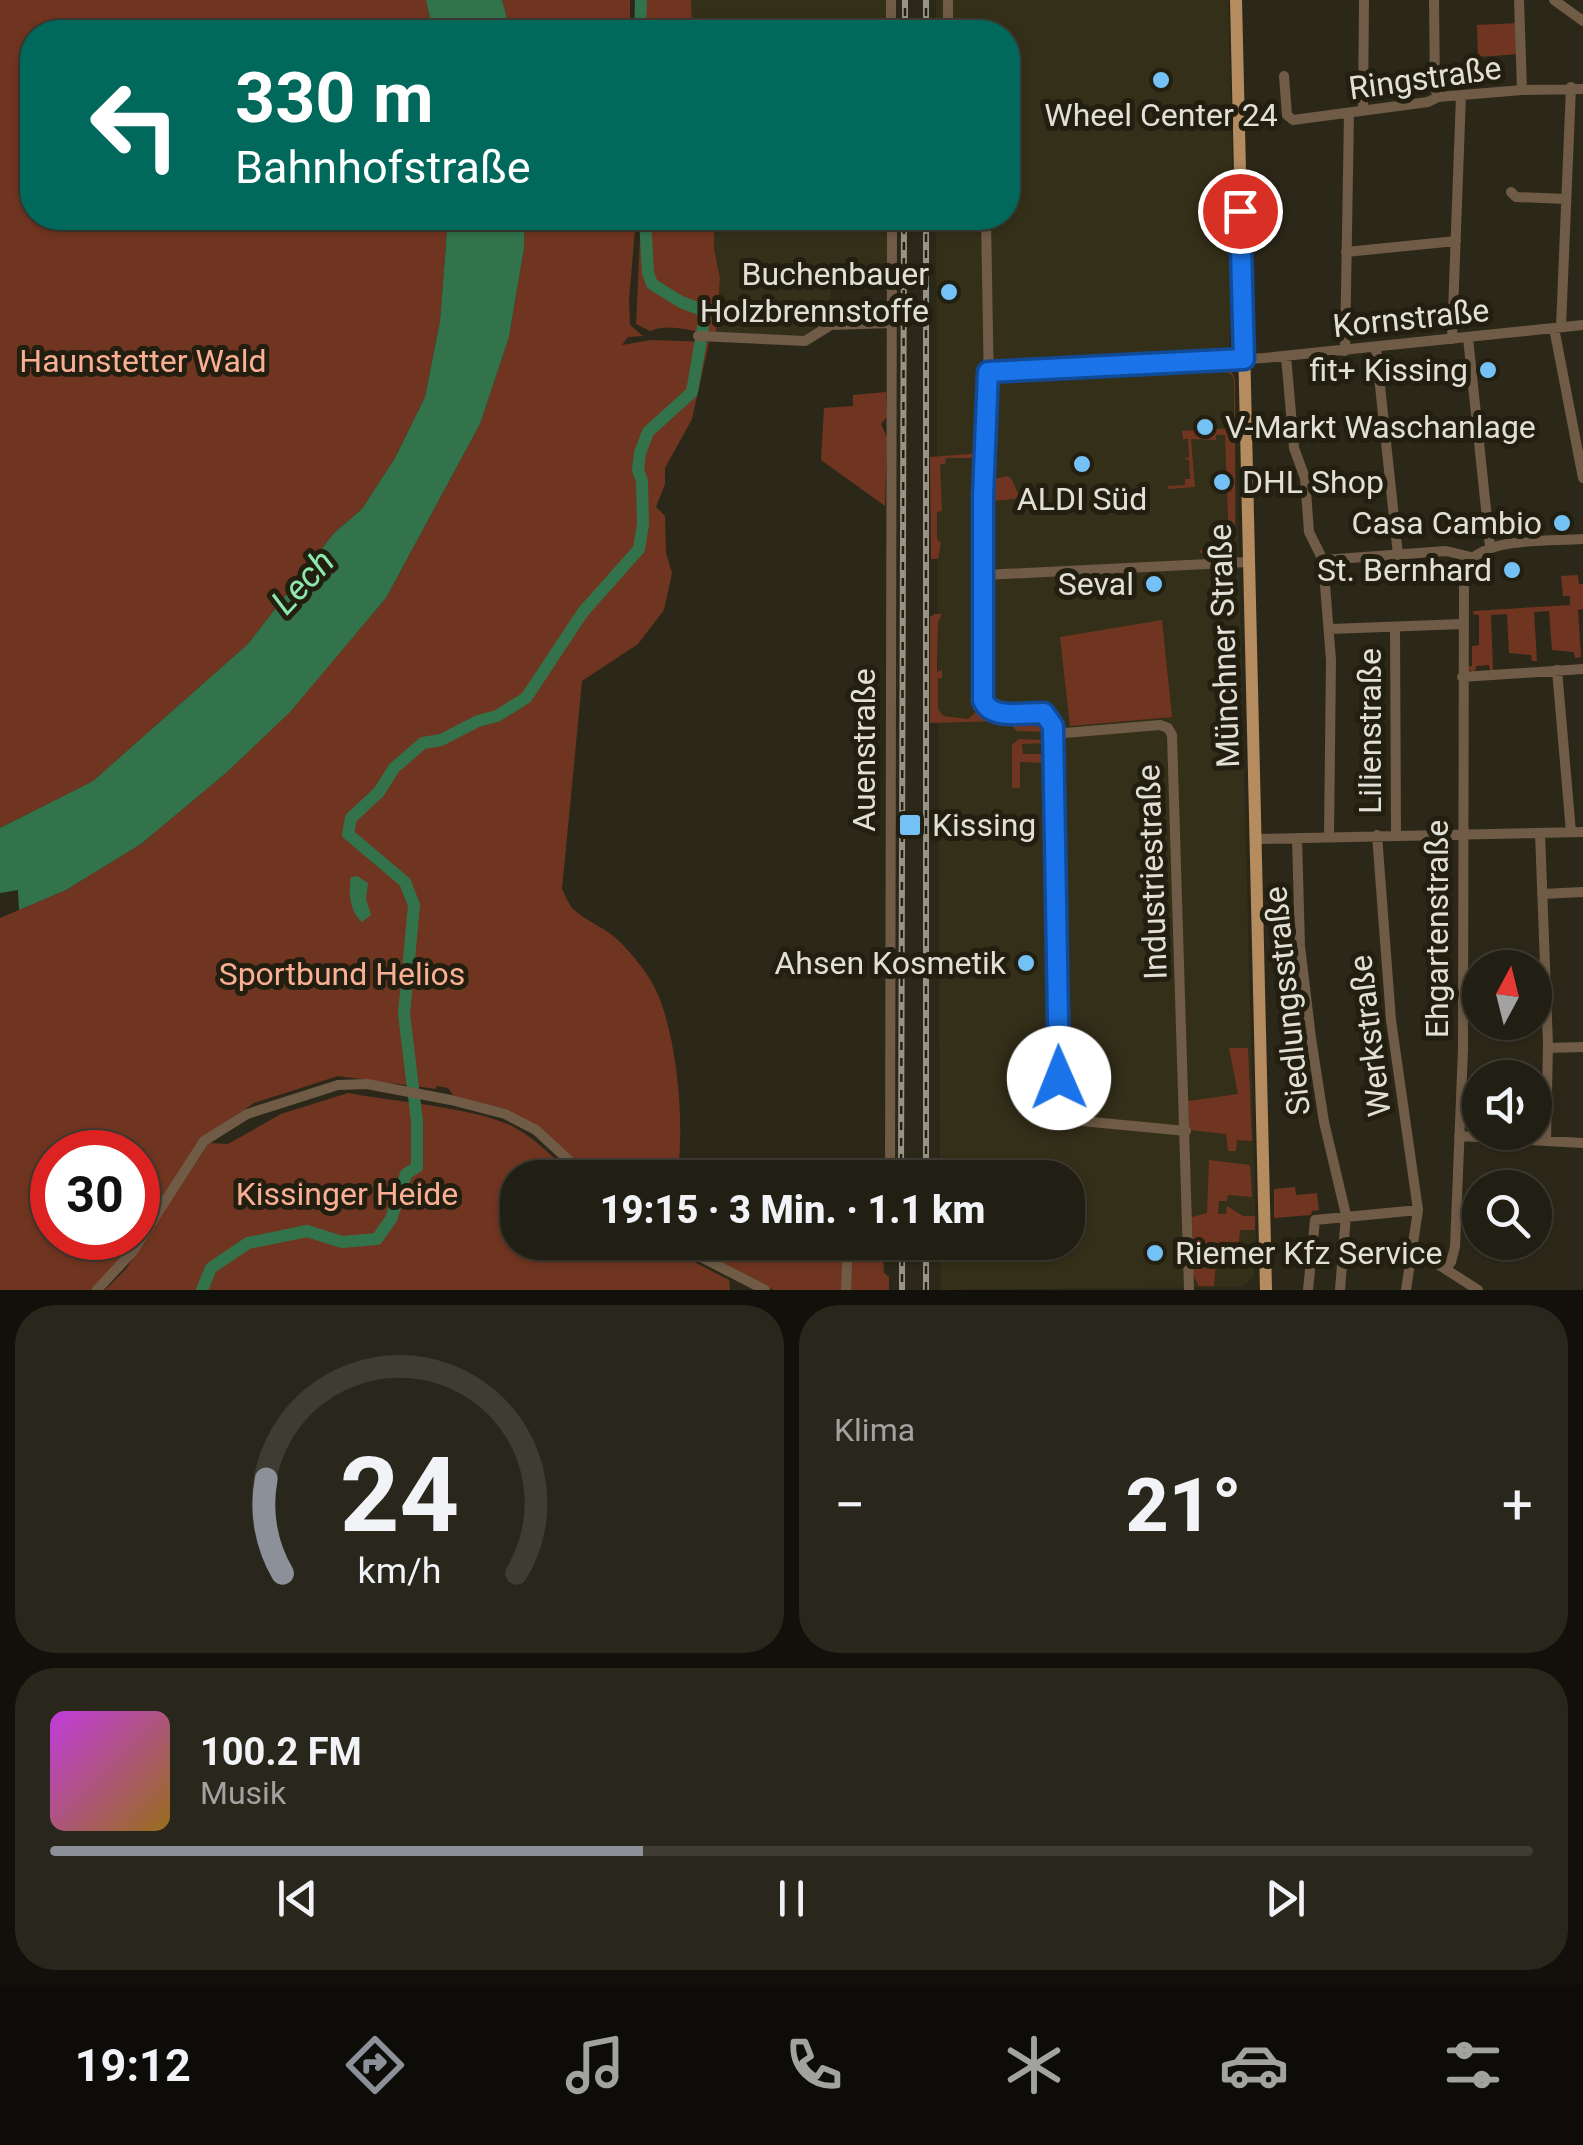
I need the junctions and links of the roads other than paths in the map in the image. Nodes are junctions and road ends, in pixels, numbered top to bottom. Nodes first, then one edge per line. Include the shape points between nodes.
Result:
1 (1236, 0) edge
2 (1364, 0) edge
3 (1434, 0) edge
4 (1519, 0) edge
5 (1554, 0) edge
6 (1583, 21) edge
7 (1284, 76) dead end
8 (1577, 88) edge
9 (1522, 90) junction
10 (1461, 95) junction
11 (1438, 97) junction
12 (1364, 111) junction
13 (1349, 113) junction
14 (1511, 192) dead end
15 (1566, 199) junction
16 (892, 230) edge
17 (986, 230) edge
18 (1456, 241) junction
19 (1346, 252) junction
20 (892, 323) junction
21 (1583, 325) edge
22 (1558, 328) junction
23 (703, 336) dead end
24 (1468, 338) junction
25 (1452, 339) junction
26 (1376, 348) junction
27 (1345, 351) junction
28 (1286, 356) junction
29 (1244, 359) junction
30 (988, 372) junction
31 (1583, 478) edge
32 (1583, 540) edge
33 (1490, 547) junction
34 (1398, 555) junction
35 (1471, 556) junction
36 (1323, 560) junction
37 (1248, 562) junction
38 (983, 576) junction
39 (1462, 624) junction
40 (1395, 627) junction
41 (1330, 629) junction
42 (1583, 668) edge
43 (1557, 670) junction
44 (1462, 677) junction
45 (1053, 734) junction
46 (1577, 832) edge
47 (1540, 833) junction
48 (1461, 834) junction
49 (1377, 835) junction
50 (1396, 835) junction
51 (1329, 836) junction
52 (1297, 838) junction
53 (1257, 839) junction
54 (1583, 892) edge
55 (1542, 894) junction
56 (1545, 1046) junction
57 (1583, 1047) edge
58 (1545, 1060) edge
59 (1186, 1130) junction
60 (1459, 1136) junction
61 (1462, 1136) edge
62 (1552, 1142) edge
63 (1583, 1143) edge
64 (568, 1160) edge
65 (890, 1160) edge
66 (1418, 1210) junction
67 (1346, 1215) junction
68 (1412, 1257) junction
69 (706, 1260) edge
70 (847, 1260) edge
71 (1446, 1268) junction
72 (97, 1290) edge
73 (764, 1290) edge
74 (846, 1290) edge
75 (1189, 1290) edge
76 (1266, 1290) edge
77 (1308, 1290) edge
78 (1340, 1290) edge
79 (1406, 1290) edge
80 (1478, 1290) edge

1 - 29 main road, Münchner Straße
2 - 12 street
3 - 11 street
4 - 9 street, Ringstraße
5 - 6 street
7 - 13 street, Ringstraße via 1289,118
8 - 9 street
8 - 15 street
9 - 10 street, Ringstraße
10 - 11 street, Ringstraße
10 - 18 street
11 - 12 street, Ringstraße
12 - 13 street, Ringstraße
13 - 19 street
14 - 15 street
15 - 22 street
16 - 20 street, Auenstraße
17 - 30 street
18 - 19 street
18 - 25 street
19 - 27 street
20 - 23 street via 831,325 805,341
20 - 65 street, Auenstraße
21 - 22 street, Kornstraße
22 - 24 street, Kornstraße
22 - 31 street
24 - 25 street, Kornstraße
24 - 33 street
25 - 26 street, Kornstraße
26 - 27 street, Kornstraße
26 - 34 street
27 - 28 street, Kornstraße
28 - 29 street, Kornstraße
28 - 36 street via 1294,448 1305,478 1310,532
29 - 30 street, Kornstraße
29 - 37 main road, Münchner Straße
30 - 38 street
32 - 33 street
33 - 35 street
34 - 35 street
34 - 36 street
35 - 39 street, Ehgartenstraße via 1464,570
36 - 41 street
37 - 38 street
37 - 53 main road, Münchner Straße
38 - 45 street via 986,708 1044,713
39 - 40 street
39 - 44 street, Ehgartenstraße
40 - 41 street
40 - 50 street, Lilienstraße
41 - 51 street
42 - 43 street
43 - 44 street
43 - 46 street
44 - 48 street, Ehgartenstraße
45 - 59 street via 1059,1109 1071,1120
45 - 59 street, Industriestraße via 1160,725 1172,735
46 - 47 street
47 - 48 street
47 - 55 street
48 - 50 street
48 - 60 street, Ehgartenstraße
49 - 50 street
49 - 51 street
49 - 66 street, Werkstraße via 1389,1004
51 - 52 street
52 - 53 street
52 - 67 street, Siedlungsstraße via 1300,946 1313,1050
53 - 76 main road, Münchner Straße
54 - 55 street
55 - 56 street
56 - 57 street
56 - 58 street
59 - 75 street, Industriestraße
60 - 61 street
60 - 71 street, Ehgartenstraße via 1454,1254
62 - 63 street
64 - 72 street via 536,1130 482,1108 367,1084 338,1085 258,1110 200,1145 134,1250
66 - 67 street
66 - 68 street, Werkstraße
67 - 77 street via 1315,1220
67 - 78 street, Siedlungsstraße
68 - 71 street
68 - 79 street, Werkstraße
69 - 73 street
70 - 74 street
71 - 80 street

